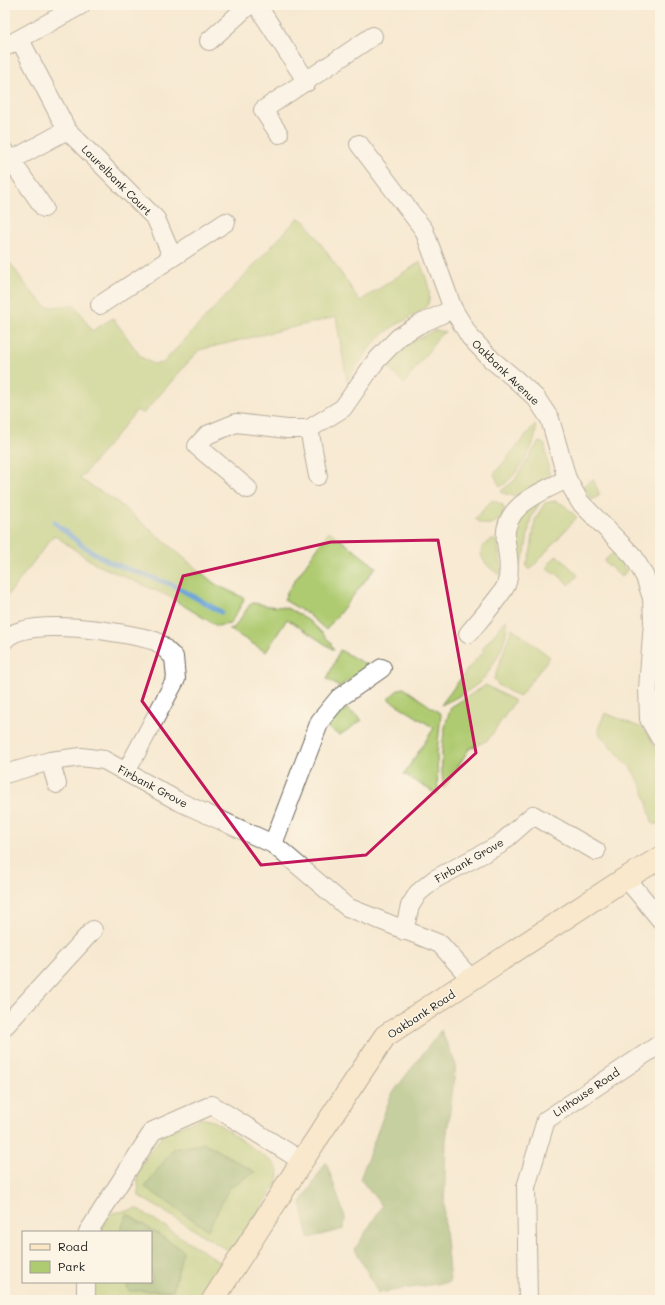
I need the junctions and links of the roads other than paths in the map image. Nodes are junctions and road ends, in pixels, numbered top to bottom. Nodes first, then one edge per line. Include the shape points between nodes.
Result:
1 (81, 5) edge
2 (249, 5) edge
3 (257, 5) edge
4 (373, 36) dead end
5 (209, 41) dead end
6 (12, 43) edge
7 (307, 82) junction
8 (67, 130) junction
9 (280, 134) dead end
10 (359, 144) dead end
11 (8, 156) edge
12 (44, 208) dead end
13 (226, 222) dead end
14 (172, 256) junction
15 (100, 305) dead end
16 (453, 309) junction
17 (309, 429) junction
18 (318, 476) dead end
19 (567, 479) junction
20 (248, 489) dead end
21 (468, 634) dead end
22 (5, 640) edge
23 (382, 668) dead end
24 (660, 738) edge
25 (50, 761) junction
26 (126, 772) junction
27 (5, 774) edge
28 (57, 784) dead end
29 (273, 844) junction
30 (596, 851) dead end
31 (660, 858) edge
32 (626, 878) junction
33 (660, 919) edge
34 (93, 930) dead end
35 (404, 931) junction
36 (472, 980) junction
37 (5, 1026) edge
38 (660, 1044) edge
39 (302, 1161) junction
40 (89, 1231) edge
41 (86, 1283) edge
42 (86, 1300) edge
43 (213, 1300) edge
44 (528, 1300) edge

1 - 6 street
2 - 5 street
3 - 7 street
4 - 7 street
6 - 8 street, Laurelbank Court
7 - 9 street via 263,110
8 - 11 street
8 - 14 street, Laurelbank Court via 156,219
10 - 16 street, Oakbank Avenue via 424,230
11 - 12 street
13 - 14 street
14 - 15 street
16 - 17 street via 399,337 375,362 343,408
16 - 19 street, Oakbank Avenue via 470,336 492,360 536,398 550,419
17 - 18 street
17 - 20 street via 236,423 207,435 197,446
19 - 21 street via 524,501 511,516 505,538 509,566 506,586
19 - 24 street, Oakbank Avenue via 580,502 634,557 648,584 652,598 653,622 648,689 649,719
22 - 26 street via 8,636 30,629 66,627 97,630 157,642 174,657 176,679
23 - 29 street via 339,698 320,721
25 - 26 street, Firbank Grove via 81,757 104,760
25 - 27 street, Firbank Grove
25 - 28 street
26 - 29 street, Firbank Grove via 178,801
29 - 35 street, Firbank Grove via 347,907
30 - 35 street, Firbank Grove via 533,815 499,845 435,879 418,892 410,906
31 - 32 street, Oakbank Road
32 - 33 street
32 - 36 street, Oakbank Road
34 - 37 street
35 - 36 street, Firbank Grove via 440,944
36 - 39 street, Oakbank Road via 385,1036
38 - 44 street, Linhouse Road via 546,1120 526,1187
39 - 40 street via 212,1105 153,1131
39 - 43 street, Oakbank Road
41 - 42 street

